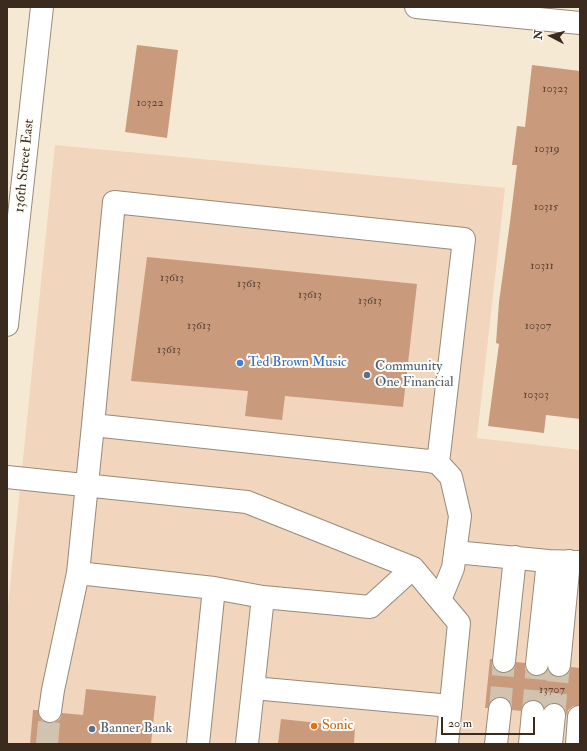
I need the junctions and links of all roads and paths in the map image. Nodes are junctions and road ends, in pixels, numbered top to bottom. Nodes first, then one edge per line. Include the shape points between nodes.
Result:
1 (42, 7) edge
2 (416, 7) edge
3 (580, 23) edge
4 (7, 325) edge
5 (93, 425) junction
6 (438, 463) junction
7 (7, 477) edge
8 (87, 486) junction
9 (455, 552) junction
10 (515, 557) junction
11 (548, 561) junction
12 (575, 562) edge
13 (413, 568) junction
14 (78, 573) junction
15 (214, 588) junction
16 (263, 597) junction
17 (440, 600) junction
18 (504, 660) tunnel mouth
19 (537, 664) tunnel mouth
20 (559, 666) tunnel mouth
21 (253, 688) junction
22 (451, 706) junction
23 (500, 709) tunnel mouth
24 (50, 711) tunnel mouth
25 (533, 712) tunnel mouth
26 (554, 715) tunnel mouth
27 (579, 717) edge
28 (198, 744) edge
29 (247, 744) edge
30 (447, 744) edge
31 (496, 744) edge
32 (530, 744) edge
33 (551, 744) edge
34 (577, 744) edge

1 - 4 street, 136th Street East
2 - 3 street
5 - 6 street
5 - 6 street via 114,202 464,239
5 - 8 street
6 - 9 street via 451,477 460,516
7 - 8 street
8 - 13 street via 247,502
8 - 14 street
9 - 10 street
9 - 17 street via 454,568
10 - 11 street
10 - 18 street
11 - 12 street
11 - 19 street
12 - 20 street
13 - 16 street via 370,607
13 - 17 street
14 - 15 street
14 - 24 street
15 - 16 street
15 - 28 street
16 - 21 street
17 - 22 street via 459,623
21 - 22 street
21 - 29 street
22 - 30 street
23 - 31 street
25 - 32 street
26 - 33 street
27 - 34 street

